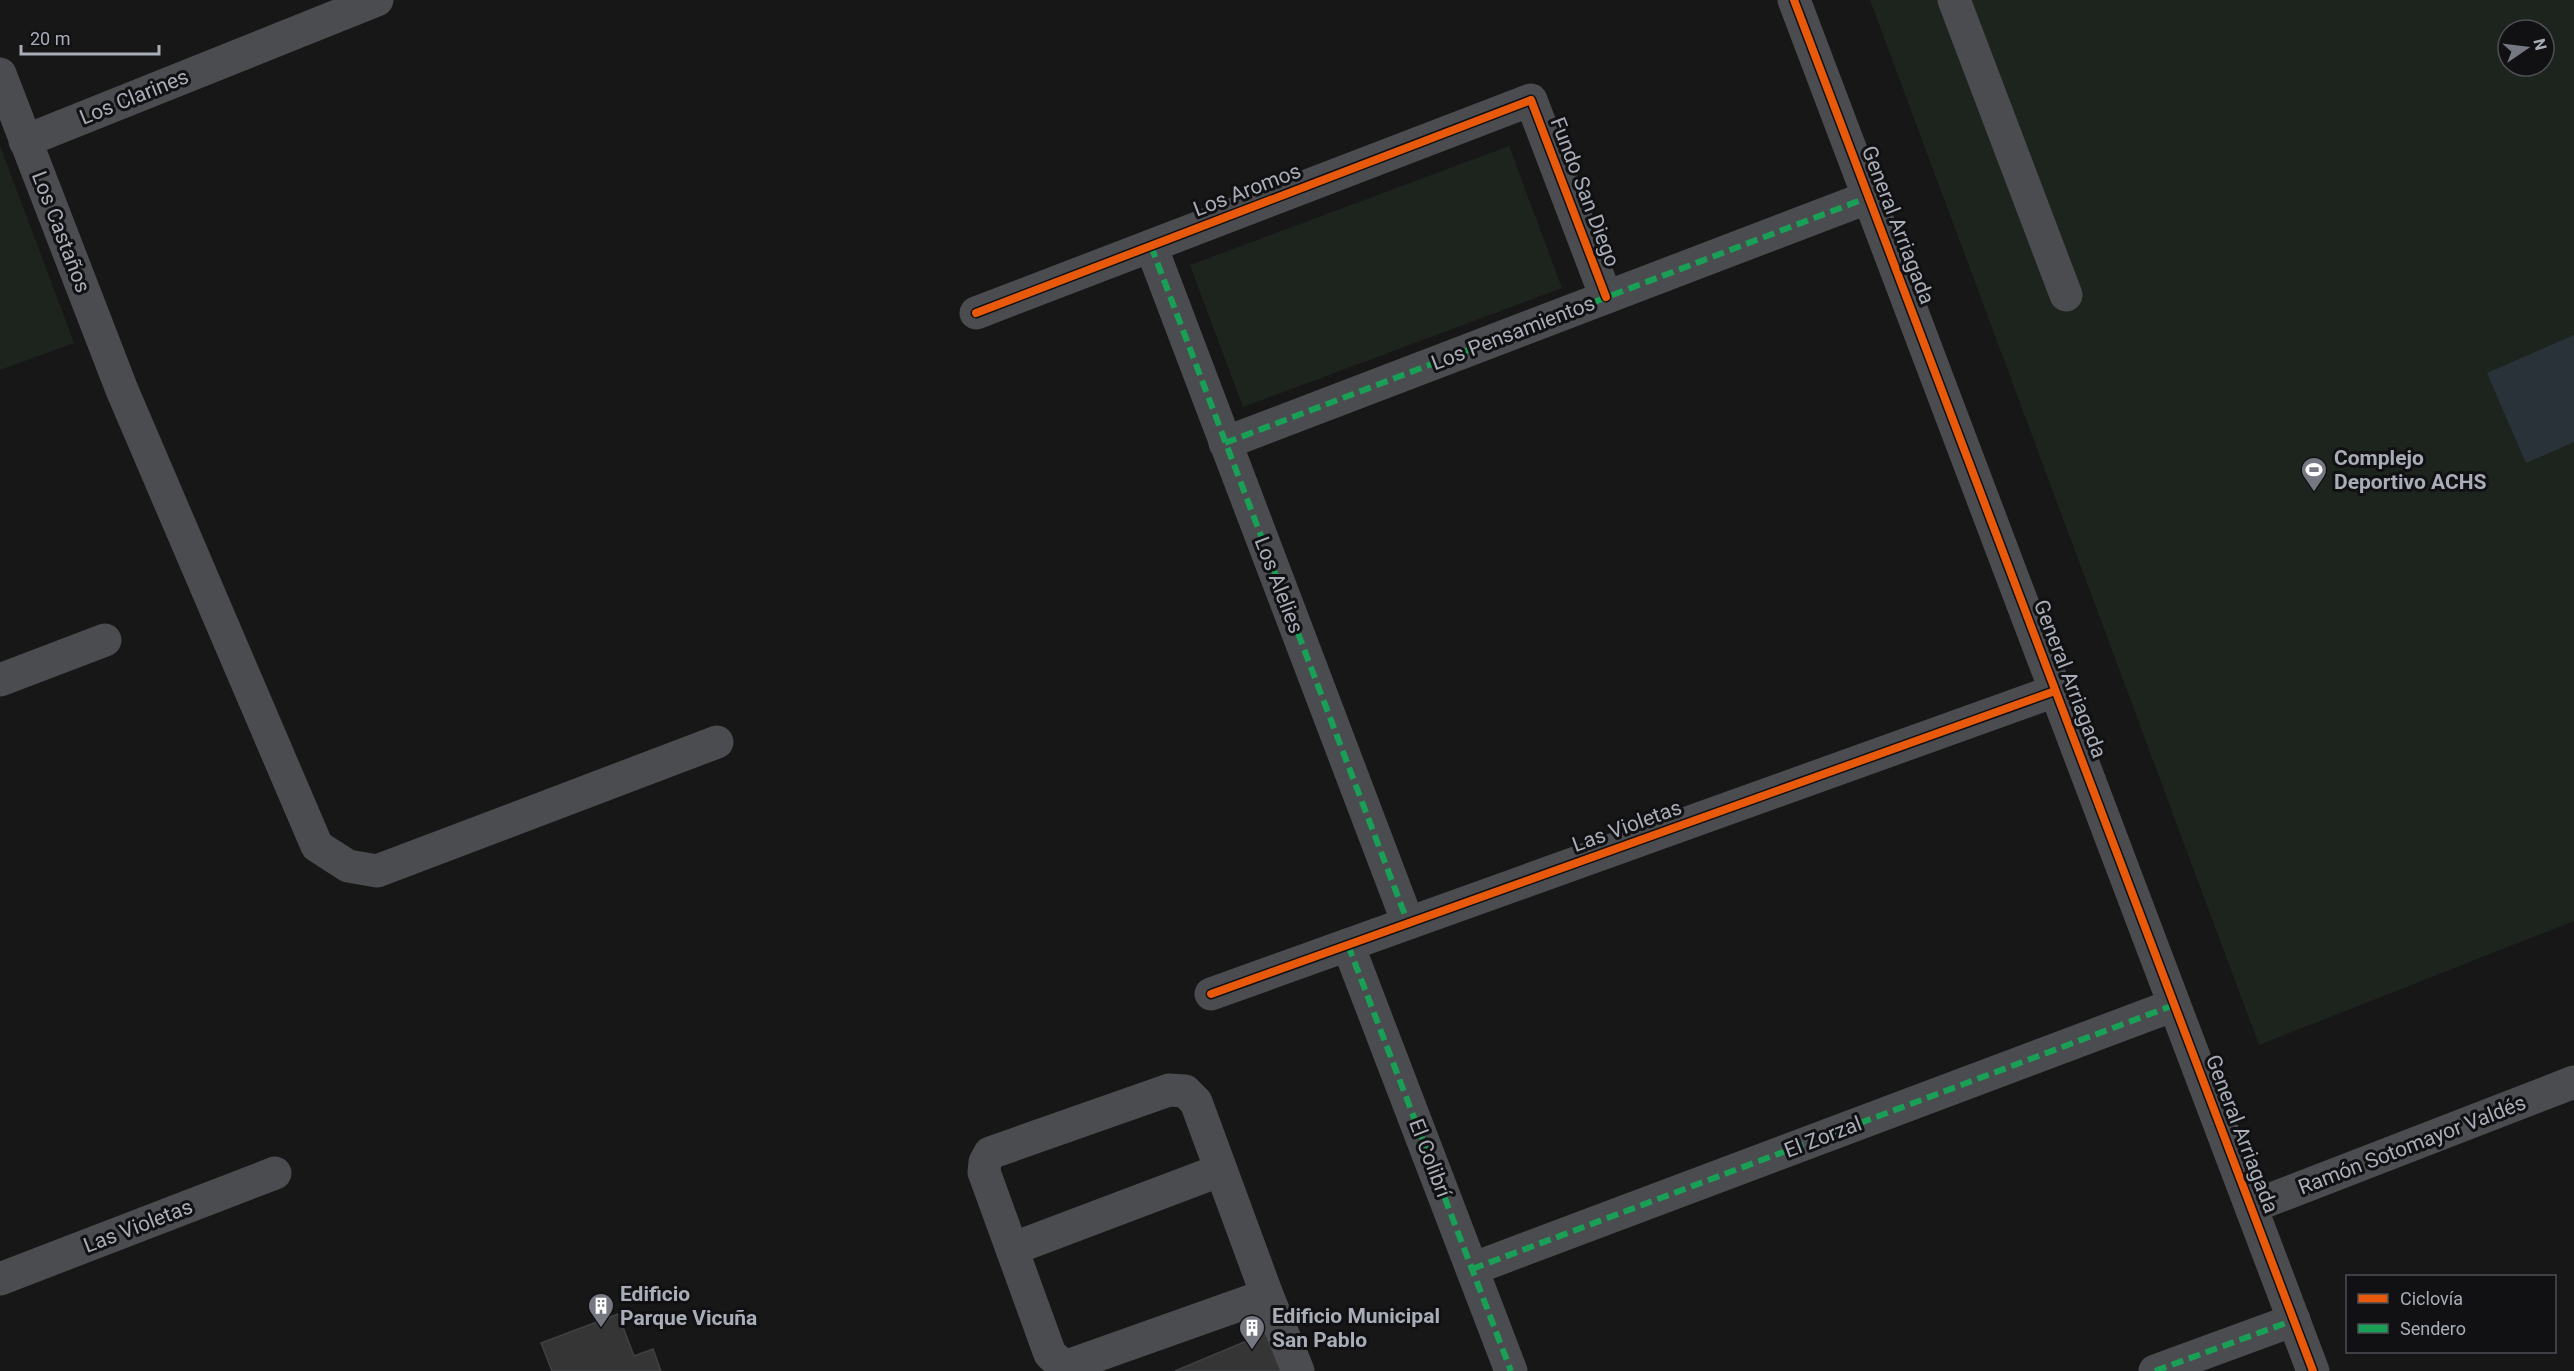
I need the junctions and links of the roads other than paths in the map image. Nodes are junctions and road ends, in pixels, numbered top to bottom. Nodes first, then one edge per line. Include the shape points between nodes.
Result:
1 (377, 0) edge
2 (1794, 0) edge
3 (1954, 0) edge
4 (0, 74) edge
5 (1531, 100) joint
6 (25, 141) junction
7 (1869, 197) junction
8 (1151, 246) junction
9 (2066, 295) dead end
10 (1606, 297) junction
11 (976, 313) dead end
12 (1225, 443) junction
13 (105, 640) dead end
14 (0, 680) edge
15 (2055, 691) junction
16 (717, 742) dead end
17 (1408, 923) junction
18 (1348, 945) junction
19 (1211, 994) dead end
20 (2174, 1005) junction
21 (2574, 1082) edge
22 (1221, 1170) junction
23 (275, 1173) dead end
24 (2251, 1207) junction
25 (1012, 1250) junction
26 (1472, 1269) junction
27 (0, 1279) edge
28 (1267, 1295) junction
29 (2294, 1320) junction
30 (1298, 1371) edge
31 (1511, 1371) edge
32 (2155, 1371) edge
33 (2313, 1371) edge

1 - 6 street, Los Clarines
2 - 7 street, General Arriagada
3 - 9 street
4 - 6 street, Los Castaños
5 - 8 street, Los Aromos
5 - 10 street, Fundo San Diego
6 - 16 street, Los Castaños via 122,390 317,846 348,866 377,871
7 - 10 street, Los Pensamientos
7 - 15 street, General Arriagada
8 - 11 street, Los Aromos
8 - 12 street, Los Alelies
10 - 12 street, Los Pensamientos
12 - 17 street, Los Alelies
13 - 14 street
15 - 17 street, Las Violetas
15 - 20 street, General Arriagada
17 - 18 street, Las Violetas
18 - 19 street, Las Violetas
18 - 26 street, El Colibrí
20 - 24 street, General Arriagada
20 - 26 street, El Zorzal
21 - 24 street, Ramón Sotomayor Valdés
22 - 25 street
22 - 25 street via 1196,1102 1185,1091 1168,1090 990,1153 984,1172
22 - 28 street
23 - 27 street, Las Violetas
24 - 29 street, General Arriagada
25 - 28 street via 1050,1354 1060,1363 1070,1365
26 - 31 street, El Colibrí
28 - 30 street
29 - 32 street
29 - 33 street, General Arriagada

